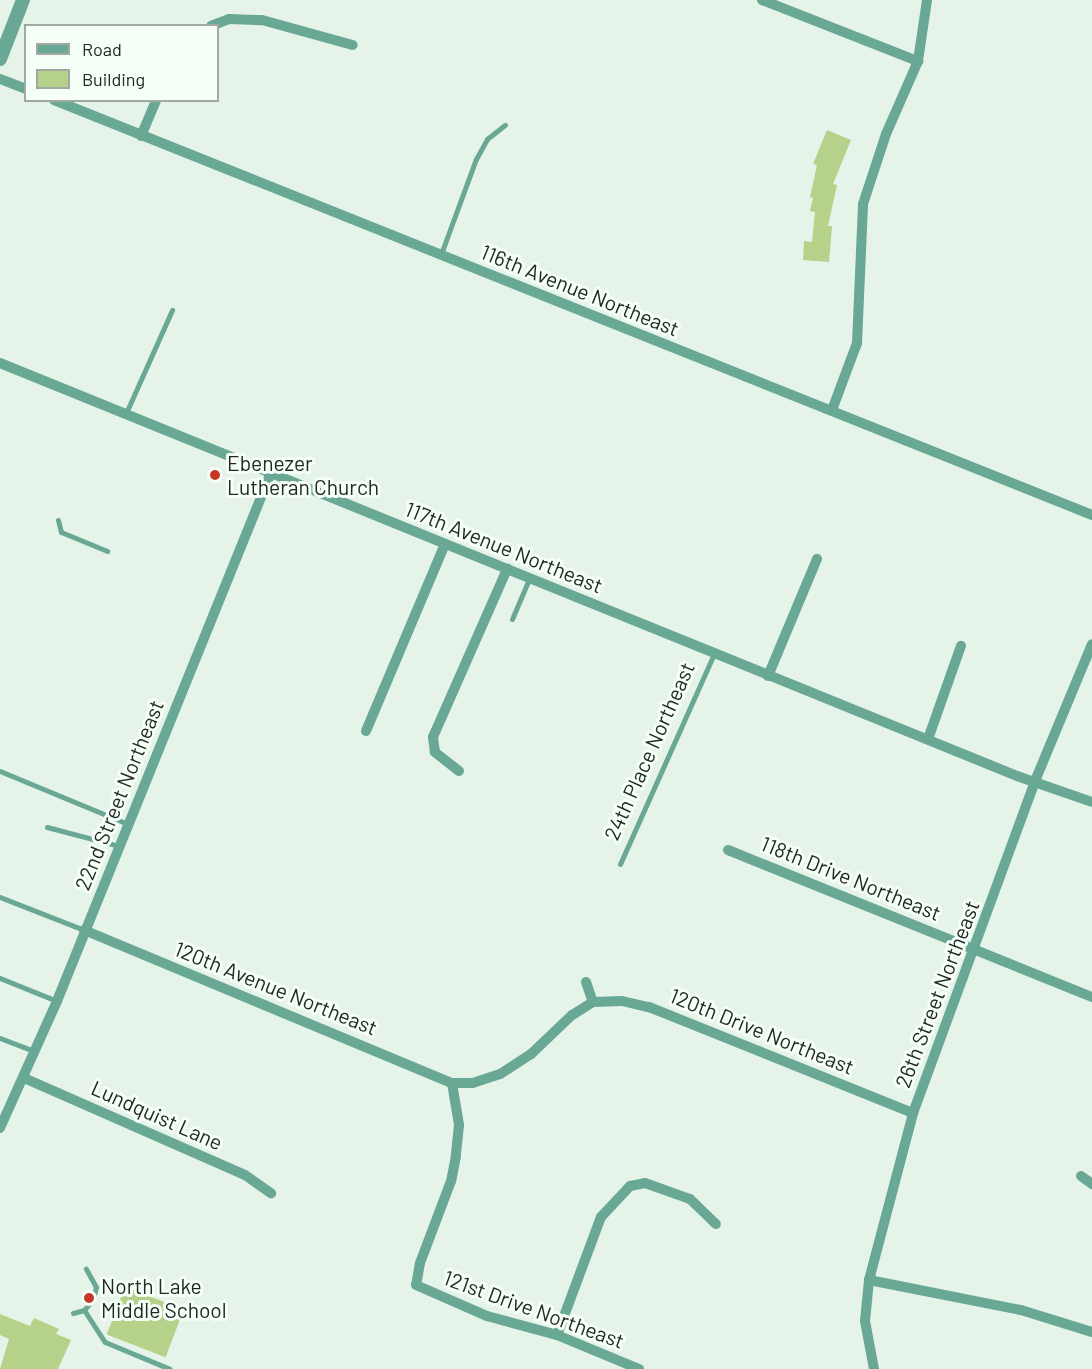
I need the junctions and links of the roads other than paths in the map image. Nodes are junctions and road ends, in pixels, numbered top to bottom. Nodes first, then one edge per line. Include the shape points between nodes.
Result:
1 (23, 0) edge
2 (762, 0) edge
3 (927, 0) edge
4 (217, 24) edge
5 (353, 45) dead end
6 (0, 59) edge
7 (918, 61) junction
8 (0, 79) edge
9 (24, 88) edge
10 (59, 102) edge
11 (155, 102) edge
12 (506, 125) dead end
13 (141, 136) junction
14 (440, 255) junction
15 (172, 310) dead end
16 (0, 363) edge
17 (832, 410) junction
18 (127, 419) junction
19 (270, 475) junction
20 (1092, 516) edge
21 (58, 520) dead end
22 (446, 544) junction
23 (107, 551) dead end
24 (817, 559) dead end
25 (507, 568) junction
26 (529, 578) junction
27 (512, 619) dead end
28 (1092, 644) edge
29 (961, 646) dead end
30 (714, 654) junction
31 (768, 676) junction
32 (1087, 676) edge
33 (366, 731) dead end
34 (928, 739) junction
35 (0, 771) edge
36 (459, 771) dead end
37 (1035, 782) junction
38 (1092, 802) edge
39 (128, 824) junction
40 (47, 827) dead end
41 (119, 846) junction
42 (728, 850) dead end
43 (620, 864) dead end
44 (0, 897) edge
45 (84, 930) junction
46 (976, 948) junction
47 (0, 978) edge
48 (586, 982) dead end
49 (1092, 997) edge
50 (57, 1001) junction
51 (593, 1002) junction
52 (0, 1038) edge
53 (35, 1052) junction
54 (24, 1078) junction
55 (452, 1083) junction
56 (913, 1113) junction
57 (0, 1128) edge
58 (1081, 1176) dead end
59 (1092, 1184) edge
60 (271, 1193) dead end
61 (716, 1224) dead end
62 (86, 1269) dead end
63 (869, 1280) junction
64 (84, 1310) junction
65 (73, 1313) dead end
66 (1091, 1330) edge
67 (557, 1335) junction
68 (170, 1369) edge
69 (639, 1369) edge
70 (874, 1369) edge

1 - 6 street
2 - 7 street
3 - 7 street
4 - 5 street via 229,19 262,20
7 - 17 street via 886,134 863,204 857,343
8 - 9 street
10 - 13 street, 116th Avenue Northeast
11 - 13 street
12 - 14 lane via 487,139 476,159
13 - 14 street, 116th Avenue Northeast
14 - 17 street, 116th Avenue Northeast
15 - 18 lane
16 - 18 street, 117th Avenue Northeast
17 - 20 street, 116th Avenue Northeast
18 - 19 street, 117th Avenue Northeast
19 - 22 street, 117th Avenue Northeast
19 - 39 street, 22nd Street Northeast via 218,594
21 - 23 lane via 61,532
22 - 25 street, 117th Avenue Northeast
22 - 33 street
24 - 31 street
25 - 26 street, 117th Avenue Northeast
25 - 36 street via 433,737 435,752
26 - 27 lane
26 - 30 street, 117th Avenue Northeast
28 - 32 street, 26th Street Northeast
29 - 34 street
30 - 31 street, 117th Avenue Northeast
30 - 43 lane, 24th Place Northeast
31 - 34 street, 117th Avenue Northeast
32 - 37 street, 26th Street Northeast
34 - 37 street, 117th Avenue Northeast
35 - 39 lane
37 - 38 street, 117th Avenue Northeast
37 - 46 street, 26th Street Northeast
39 - 41 street, 22nd Street Northeast
40 - 41 lane
41 - 45 street, 22nd Street Northeast
42 - 46 street, 118th Drive Northeast
44 - 45 lane
45 - 50 street, 22nd Street Northeast
45 - 55 street, 120th Avenue Northeast
46 - 49 street, 118th Drive Northeast
46 - 56 street, 26th Street Northeast
47 - 50 lane
48 - 51 street
50 - 53 street, 22nd Street Northeast
51 - 55 street via 572,1015 531,1054 500,1074 473,1083
51 - 56 street, 120th Drive Northeast via 622,1001 649,1007
52 - 53 lane
53 - 54 street, 22nd Street Northeast
54 - 57 street, 22nd Street Northeast
54 - 60 street, Lundquist Lane via 244,1175
55 - 67 street, 121st Drive Northeast via 459,1125 453,1173 420,1263 416,1285 487,1316
56 - 63 street, 26th Street Northeast
58 - 59 street
61 - 67 street via 705,1210 681,1194 645,1183 630,1186 601,1217
62 - 64 lane via 96,1287
63 - 66 street via 1021,1310
63 - 70 street, 26th Street Northeast via 866,1321
64 - 65 lane
64 - 68 lane via 105,1342
67 - 69 street, 121st Drive Northeast

